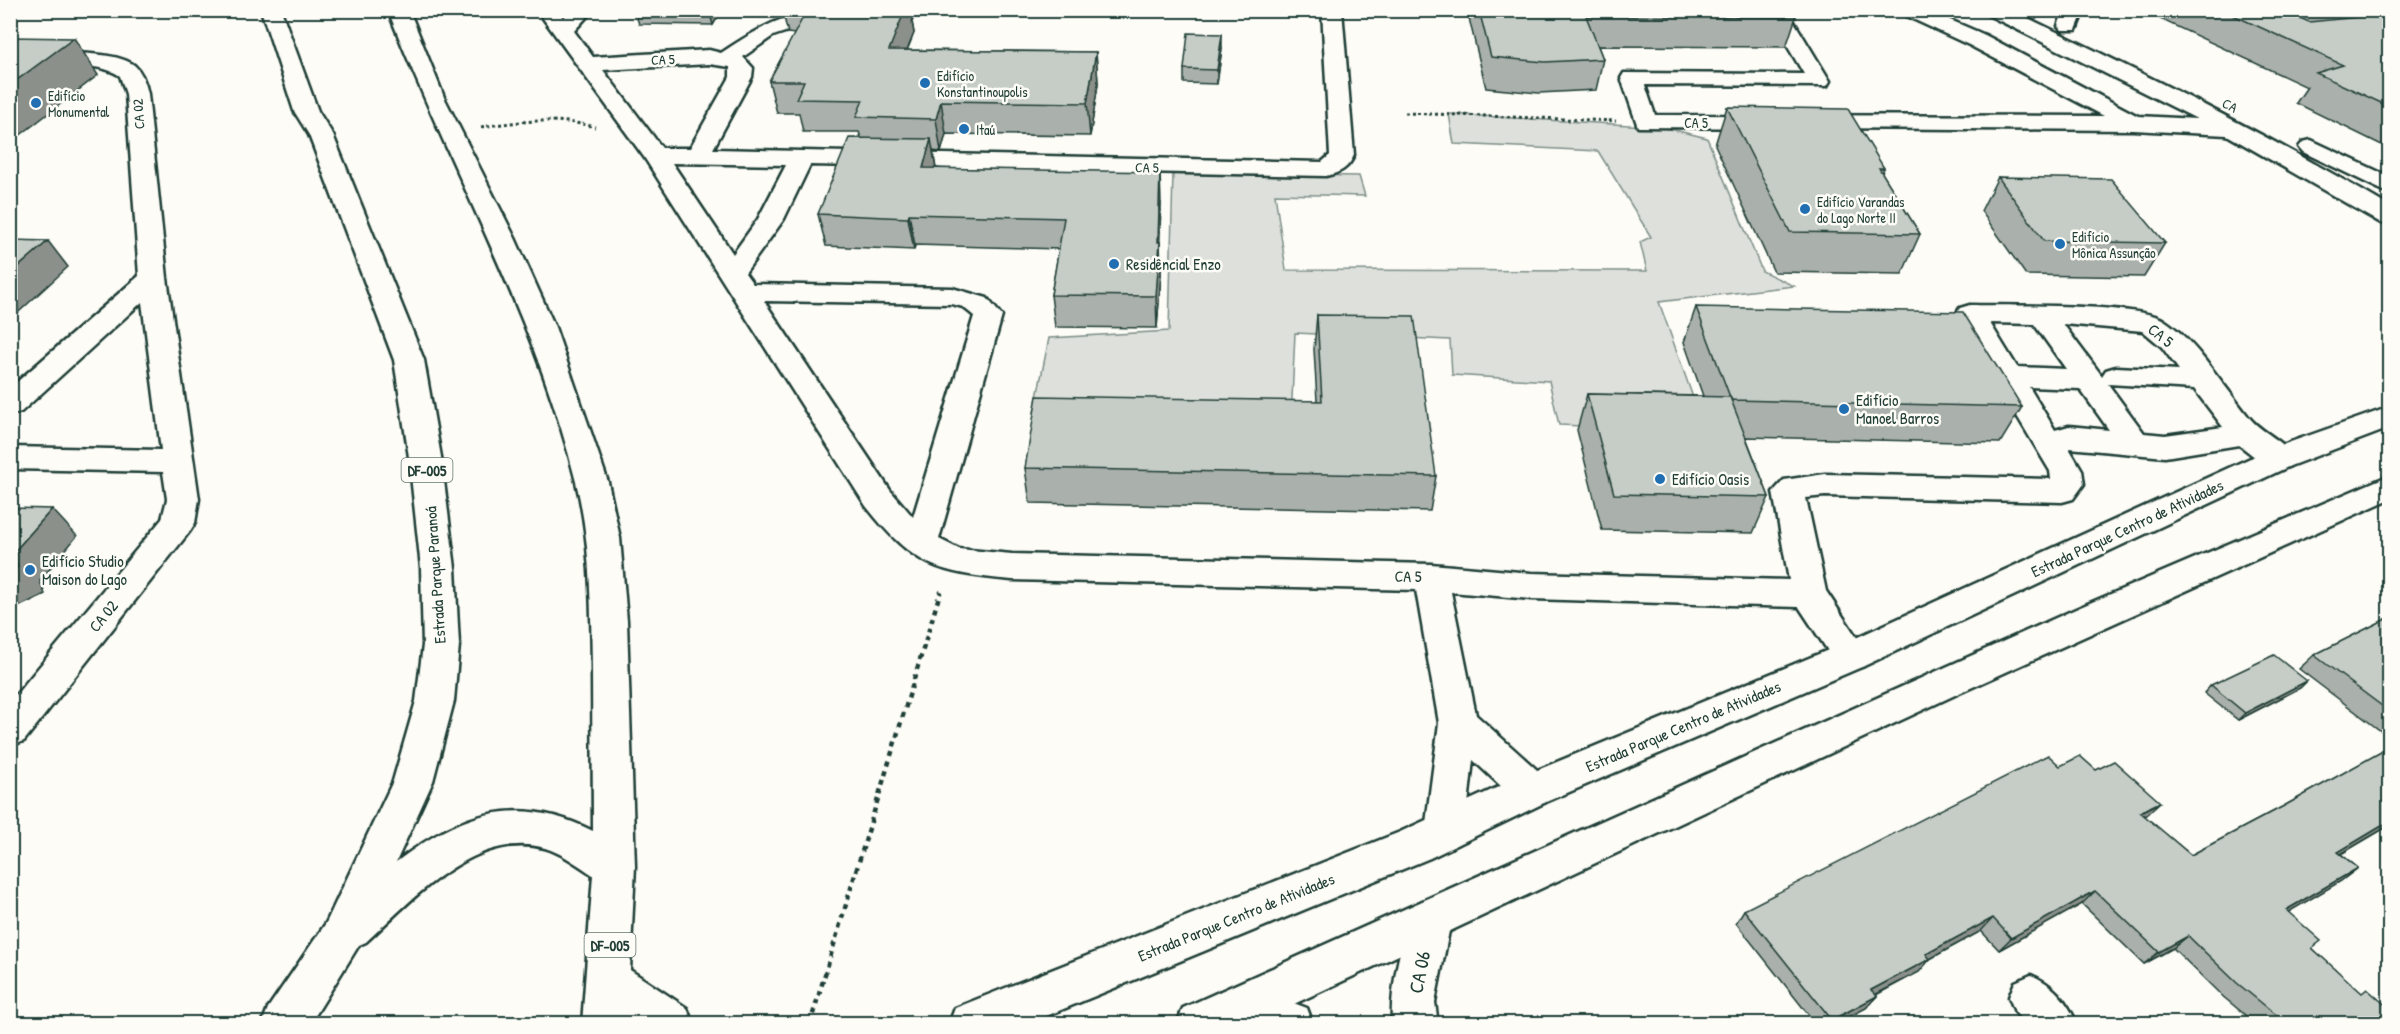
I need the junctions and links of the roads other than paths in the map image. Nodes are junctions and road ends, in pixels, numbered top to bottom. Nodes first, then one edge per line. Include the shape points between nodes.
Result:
1 (271, 10) edge
2 (398, 10) edge
3 (583, 10) edge
4 (819, 10) edge
5 (1332, 10) edge
6 (1776, 10) edge
7 (1909, 10) edge
8 (1993, 10) edge
9 (2036, 10) edge
10 (2355, 10) edge
11 (2071, 18) edge
12 (554, 21) edge
13 (2310, 41) edge
14 (727, 58) junction
15 (10, 61) edge
16 (588, 63) junction
17 (2133, 123) junction
18 (2228, 128) junction
19 (647, 146) junction
20 (697, 158) junction
21 (800, 160) junction
22 (2390, 187) edge
23 (2390, 218) edge
24 (153, 278) junction
25 (738, 282) junction
26 (2042, 315) junction
27 (2007, 376) junction
28 (2103, 378) junction
29 (2202, 380) junction
30 (10, 405) edge
31 (2390, 417) edge
32 (2245, 434) junction
33 (2047, 442) junction
34 (2136, 445) junction
35 (10, 458) edge
36 (2279, 458) junction
37 (176, 461) junction
38 (2390, 486) edge
39 (921, 544) junction
40 (1431, 577) junction
41 (1809, 594) junction
42 (1851, 656) junction
43 (1458, 723) junction
44 (10, 730) edge
45 (1532, 790) junction
46 (1444, 831) junction
47 (614, 866) junction
48 (1430, 921) junction
49 (341, 937) junction
50 (609, 981) junction
51 (284, 1023) edge
52 (605, 1023) edge
53 (671, 1023) edge
54 (971, 1023) edge
55 (1199, 1023) edge
56 (1282, 1023) edge
57 (1292, 1023) edge
58 (1415, 1023) edge

1 - 49 main road, Estrada Parque Paranoá / DF-005 via 306,111 321,135 409,360 438,568 441,645 432,713 413,781
2 - 47 main road, DF-005 via 541,327 592,482 603,538 609,621
3 - 12 main road, CA 5
4 - 14 main road via 814,16 766,32
5 - 21 main road, CA 5 via 1342,154 1339,162 1326,169
6 - 17 main road, CA 5 via 1819,81 1632,78 1646,122
7 - 17 main road, CA 5 via 1977,40
8 - 18 main road, CA 5
9 - 11 main road, CA
10 - 13 main road via 2366,25 2342,38
11 - 22 main road, CA via 2091,34
12 - 16 main road, CA 5
14 - 16 main road, CA 5
14 - 20 main road via 742,68 741,78
15 - 24 main road, CA 02 via 108,64 125,69 132,78 137,94
16 - 19 main road, CA 5
17 - 18 main road, CA 5
18 - 23 main road, CA 5 via 2327,179
19 - 20 main road, CA 5
19 - 25 main road, CA 5
20 - 21 main road, CA 5
21 - 25 main road via 782,203
24 - 30 main road
24 - 37 main road, CA 02
25 - 39 main road, CA 5 via 878,498 899,525
25 - 39 main road via 952,296 972,300 982,307 988,316 983,338
26 - 27 main road, CA 5 via 1970,314
26 - 28 main road
26 - 29 main road, CA 5 via 2153,325 2172,341
27 - 28 main road
27 - 33 main road, CA 5
28 - 29 main road
28 - 34 main road
29 - 32 main road, CA 5
31 - 36 main road, Estrada Parque Centro de Atividades
32 - 34 main road via 2194,444
32 - 36 main road, CA 5
33 - 34 main road via 2069,437
33 - 41 main road, CA 5 via 2066,470 2068,484 2062,491 1825,485 1795,488 1789,492
35 - 37 main road
36 - 42 main road, Estrada Parque Centro de Atividades
37 - 44 main road, CA 02 via 183,499 178,523
38 - 48 main road via 2169,580
39 - 40 main road, CA 5 via 951,559 1012,567
40 - 41 main road, CA 5 via 1531,586
40 - 43 main road, CA 5
41 - 42 main road, CA 5
42 - 45 main road, Estrada Parque Centro de Atividades
43 - 45 main road
43 - 46 main road, CA 5
45 - 46 main road, Estrada Parque Centro de Atividades
46 - 54 main road, Estrada Parque Centro de Atividades
47 - 49 main road via 578,842 539,828 501,828 459,844 418,868
47 - 50 main road, DF-005
48 - 55 main road
48 - 58 main road, CA 06 via 1413,1002
49 - 51 main road, Estrada Parque Paranoá / DF-005
50 - 52 main road, DF-005
50 - 53 main road
56 - 57 main road

